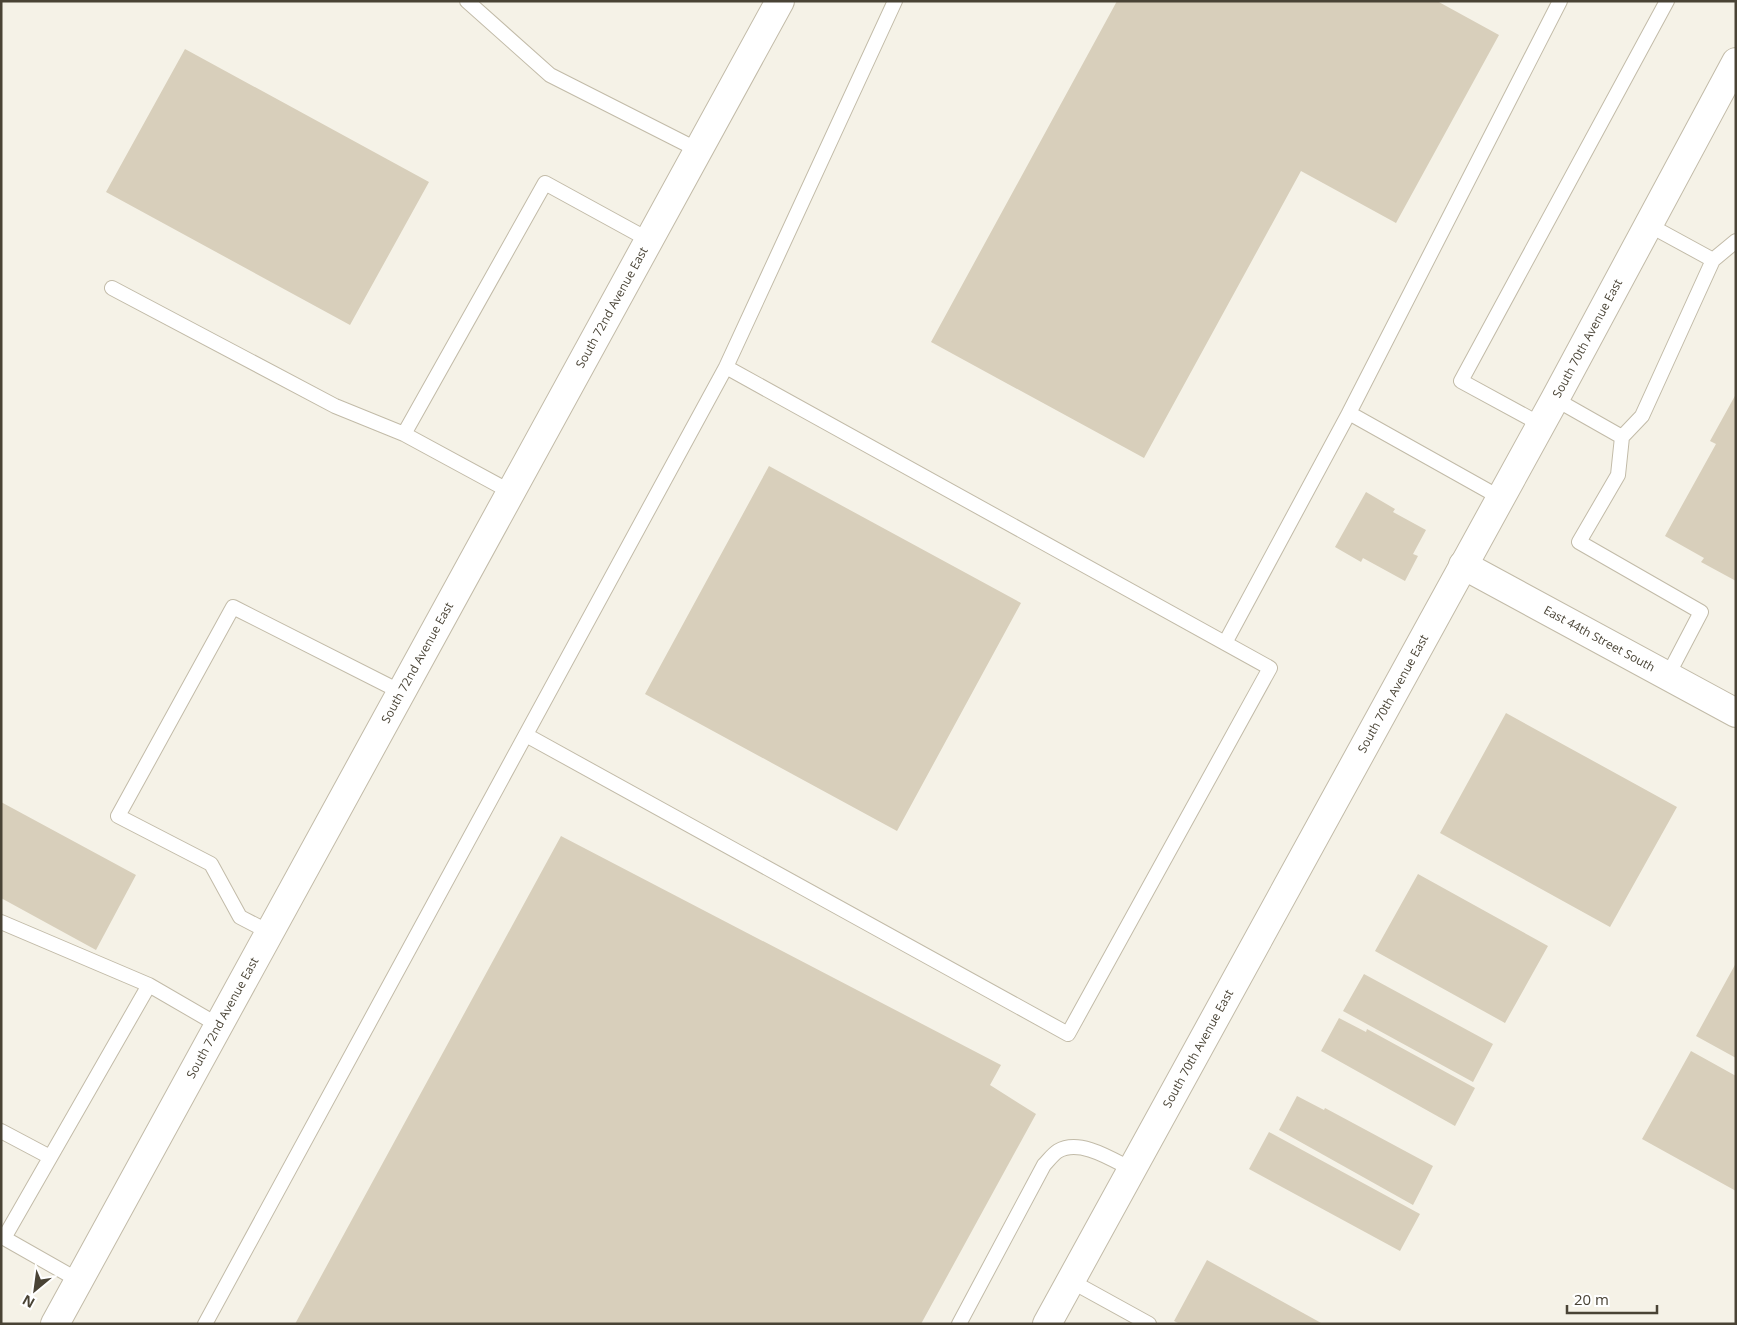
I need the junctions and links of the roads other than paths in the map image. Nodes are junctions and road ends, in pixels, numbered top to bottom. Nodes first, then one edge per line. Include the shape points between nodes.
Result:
1 (467, 1) edge
2 (780, 1) edge
3 (895, 1) edge
4 (1560, 1) edge
5 (1667, 1) edge
6 (1736, 62) edge
7 (698, 150) junction
8 (1647, 224) junction
9 (649, 240) junction
10 (1736, 241) edge
11 (1714, 260) junction
12 (112, 288) dead end
13 (726, 367) junction
14 (1555, 399) junction
15 (1350, 413) junction
16 (1540, 424) junction
17 (404, 434) junction
18 (1622, 437) junction
19 (511, 492) junction
20 (1499, 497) junction
21 (1463, 564) junction
22 (1225, 643) junction
23 (1668, 675) junction
24 (401, 692) junction
25 (1736, 713) edge
26 (526, 735) junction
27 (1, 922) edge
28 (269, 932) junction
29 (149, 985) junction
30 (218, 1025) junction
31 (1, 1131) edge
32 (50, 1157) junction
33 (1133, 1170) junction
34 (2, 1239) edge
35 (78, 1280) junction
36 (1071, 1281) junction
37 (55, 1324) edge
38 (205, 1324) edge
39 (959, 1324) edge
40 (1047, 1324) edge
41 (1149, 1324) edge

1 - 7 lane via 550,75
2 - 7 street, South 72nd Avenue East
3 - 13 lane
4 - 15 lane
5 - 16 lane via 1461,381
6 - 8 street, South 70th Avenue East
7 - 9 street, South 72nd Avenue East
8 - 11 lane
8 - 14 street, South 70th Avenue East
9 - 17 lane via 545,183
9 - 19 street, South 72nd Avenue East
10 - 11 lane
11 - 18 lane via 1642,416
12 - 17 lane via 336,406
13 - 22 lane
13 - 26 lane
14 - 16 street, South 70th Avenue East
14 - 18 lane
15 - 20 lane
15 - 22 lane
16 - 20 street, South 70th Avenue East
17 - 19 lane
18 - 23 lane via 1618,475 1579,542 1701,612
19 - 24 street, South 72nd Avenue East
20 - 21 street, South 70th Avenue East
21 - 23 street, East 44th Street South
21 - 33 street, South 70th Avenue East
22 - 26 lane via 1270,668 1068,1034
23 - 25 street, East 44th Street South
24 - 28 street, South 72nd Avenue East
24 - 28 lane via 233,607 118,816 211,864 240,917
26 - 38 lane
27 - 29 lane
28 - 30 street, South 72nd Avenue East
29 - 30 lane
29 - 32 lane
30 - 35 street, South 72nd Avenue East
31 - 32 lane
32 - 34 lane
33 - 36 street, South 70th Avenue East
33 - 39 lane via 1096,1152 1072,1146 1057,1151 1044,1165
34 - 35 lane
35 - 37 street, South 72nd Avenue East
36 - 40 street, South 70th Avenue East
36 - 41 lane

